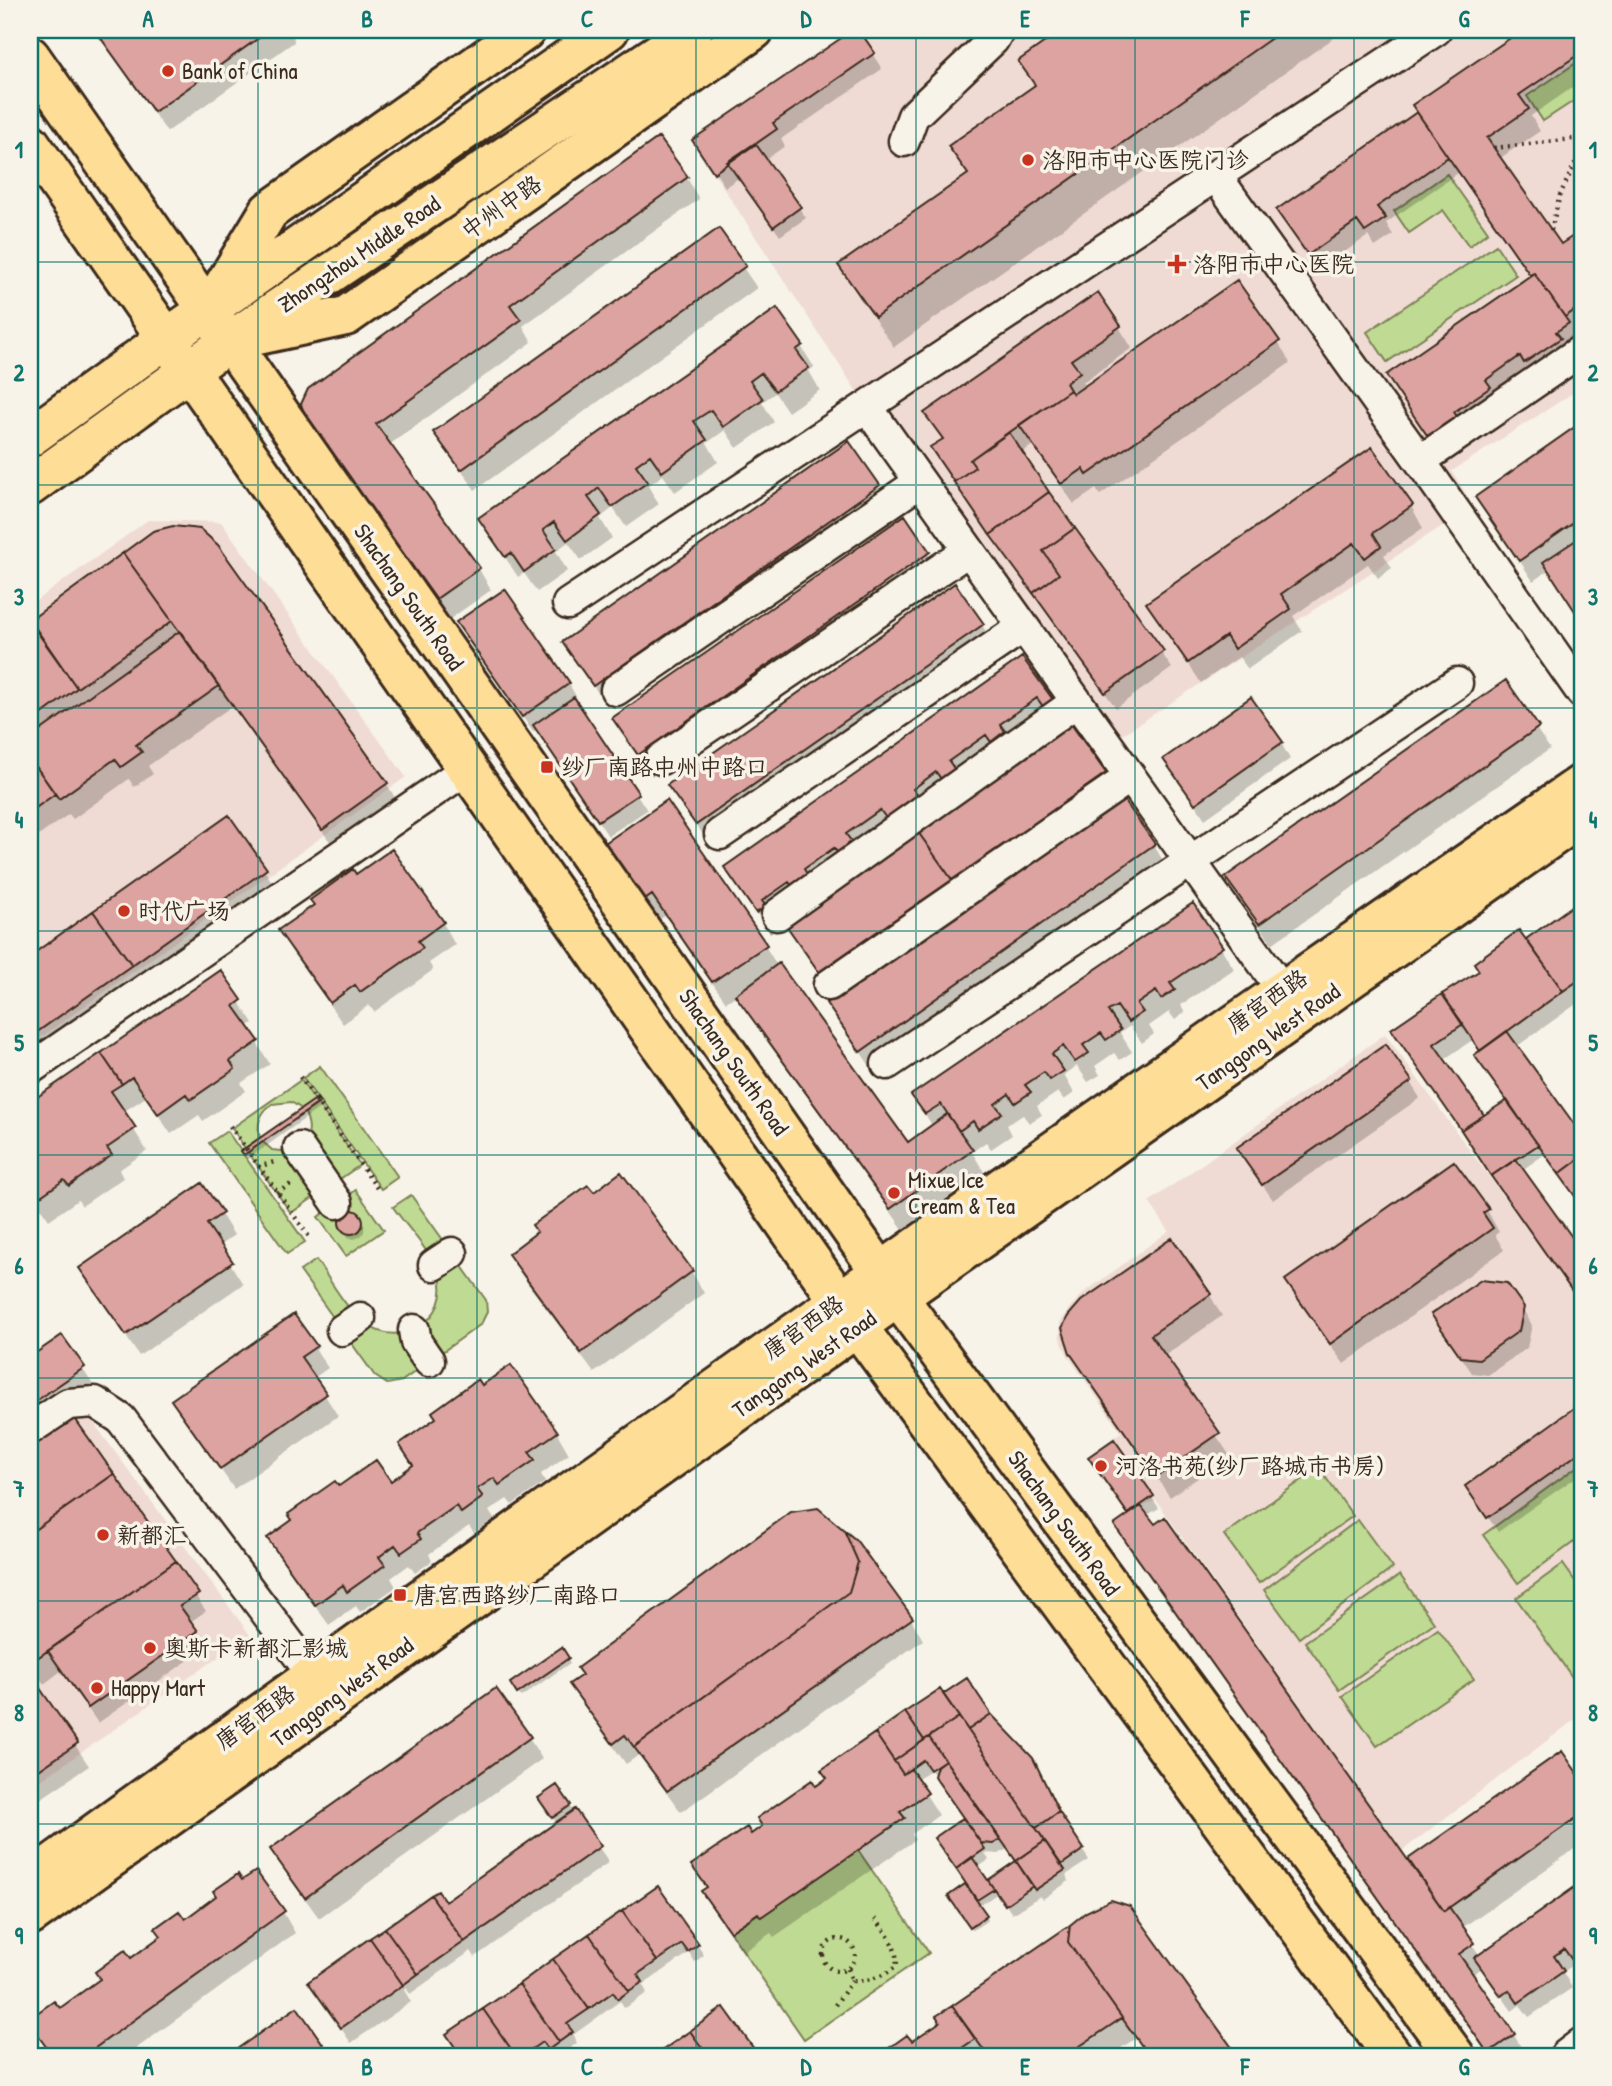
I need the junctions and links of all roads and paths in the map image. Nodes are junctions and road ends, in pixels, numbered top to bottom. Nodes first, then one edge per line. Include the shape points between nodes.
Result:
1 (526, 30) edge
2 (693, 30) edge
3 (754, 30) edge
4 (999, 30) edge
5 (1426, 32) edge
6 (595, 37) edge
7 (30, 56) edge
8 (1582, 138) edge
9 (904, 141) dead end
10 (30, 143) edge
11 (1494, 148) dead end
12 (1582, 149) edge
13 (1216, 176) junction
14 (1551, 230) dead end
15 (219, 326) junction
16 (167, 338) junction
17 (1582, 350) edge
18 (190, 371) junction
19 (867, 407) junction
20 (30, 437) edge
21 (1420, 461) junction
22 (920, 482) junction
23 (30, 486) edge
24 (969, 550) junction
25 (569, 604) dead end
26 (1023, 627) junction
27 (1457, 683) dead end
28 (616, 690) dead end
29 (1582, 693) edge
30 (1076, 702) junction
31 (661, 759) dead end
32 (468, 768) junction
33 (1130, 777) junction
34 (1582, 784) edge
35 (1582, 816) edge
36 (720, 834) dead end
37 (1190, 860) junction
38 (777, 915) dead end
39 (829, 985) dead end
40 (1291, 1002) junction
41 (887, 1064) dead end
42 (30, 1069) edge
43 (300, 1077) dead end
44 (230, 1126) dead end
45 (299, 1148) dead end
46 (379, 1191) dead end
47 (337, 1203) dead end
48 (310, 1238) dead end
49 (889, 1284) junction
50 (849, 1313) junction
51 (414, 1330) dead end
52 (429, 1361) dead end
53 (30, 1429) edge
54 (323, 1687) junction
55 (30, 1880) edge
56 (30, 1916) edge
57 (874, 1918) dead end
58 (848, 1969) junction
59 (852, 1981) junction
60 (835, 2005) dead end
61 (1582, 2043) edge
62 (1393, 2056) edge
63 (1455, 2056) edge
64 (1565, 2056) edge

1 - 15 main road via 270,211
2 - 15 main road, Zhongzhou Middle Road
3 - 15 main road, 中州中路 via 346,316
4 - 9 street via 913,116
5 - 13 street
6 - 15 main road, Zhongzhou Middle Road
7 - 15 main road, Shachang South Road
8 - 11 path
10 - 16 main road
12 - 14 path via 1560,195
13 - 19 street
13 - 21 street
15 - 16 main road, Zhongzhou Middle Road
15 - 18 main road, Zhongzhou Middle Road
15 - 49 main road, Shachang South Road
16 - 18 main road
16 - 20 main road, Zhongzhou Middle Road
17 - 21 street
18 - 23 main road, Zhongzhou Middle Road
18 - 32 main road
19 - 22 street
19 - 25 street
21 - 29 street
22 - 24 street
22 - 28 street
24 - 26 street
24 - 31 street
26 - 30 street
26 - 36 street
27 - 37 street
30 - 33 street
30 - 38 street
32 - 42 street
32 - 50 main road
33 - 37 street
33 - 39 street
34 - 40 main road, 唐宫西路
35 - 40 main road, Tanggong West Road
37 - 40 street
37 - 41 street
40 - 49 main road, Tanggong West Road
43 - 46 path
44 - 48 path
45 - 47 street
49 - 50 main road, Tanggong West Road
49 - 63 main road, Shachang South Road
50 - 54 main road, Tanggong West Road
50 - 62 main road
51 - 52 street via 415,1342
53 - 54 street via 68,1404 95,1402 121,1419
54 - 55 main road, 唐宫西路
54 - 56 main road, Tanggong West Road
57 - 59 path via 887,1930 899,1958 896,1967 869,1981
58 - 58 path via 828,1969 822,1960 829,1942 849,1942 855,1951
58 - 59 path
59 - 60 path
61 - 64 street

